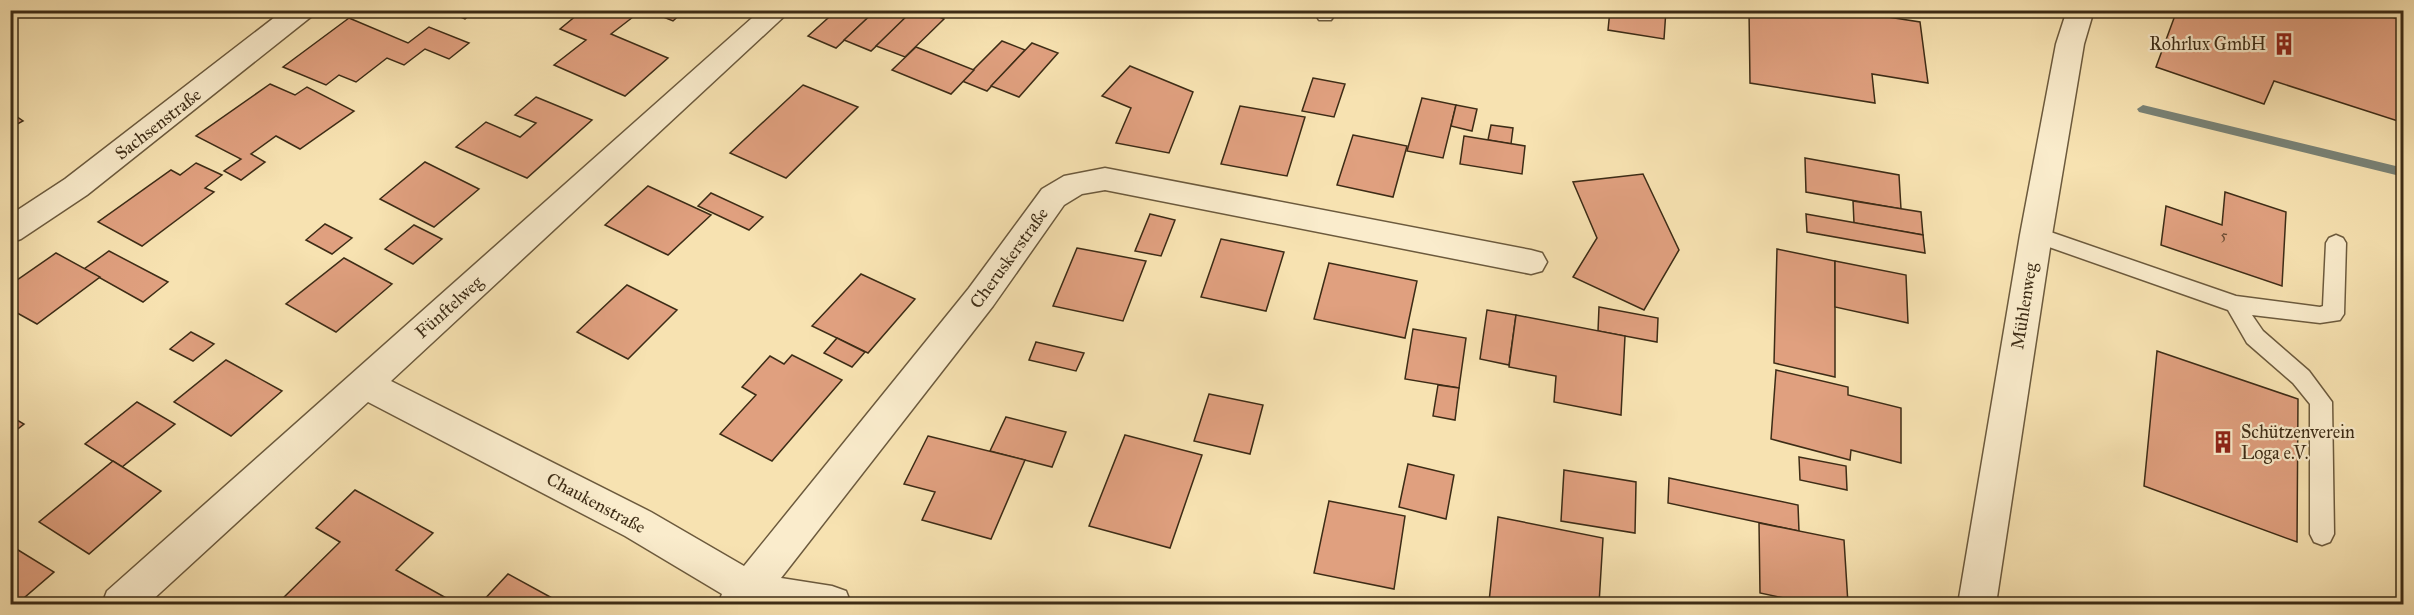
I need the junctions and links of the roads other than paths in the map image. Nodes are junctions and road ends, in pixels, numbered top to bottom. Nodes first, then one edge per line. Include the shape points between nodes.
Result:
1 (302, 10) edge
2 (778, 10) edge
3 (2078, 11) edge
4 (10, 231) edge
5 (2036, 235) junction
6 (2336, 243) dead end
7 (1531, 262) dead end
8 (2235, 304) junction
9 (364, 384) junction
10 (2322, 534) dead end
11 (743, 597) edge
12 (121, 604) edge
13 (832, 604) edge
14 (1977, 604) edge

1 - 4 street, Sachsenstraße via 76,187
2 - 9 street, Fünftelweg
3 - 5 street, Mühlenweg
5 - 8 lane
5 - 14 street, Mühlenweg
6 - 8 lane via 2333,314
7 - 11 street, Cheruskerstraße via 1105,179 1075,184 1053,197 981,297
8 - 10 lane via 2255,337 2301,377 2321,402
9 - 11 street, Chaukenstraße via 638,525
9 - 12 street, Fünftelweg
11 - 13 street, Chaukenstraße

